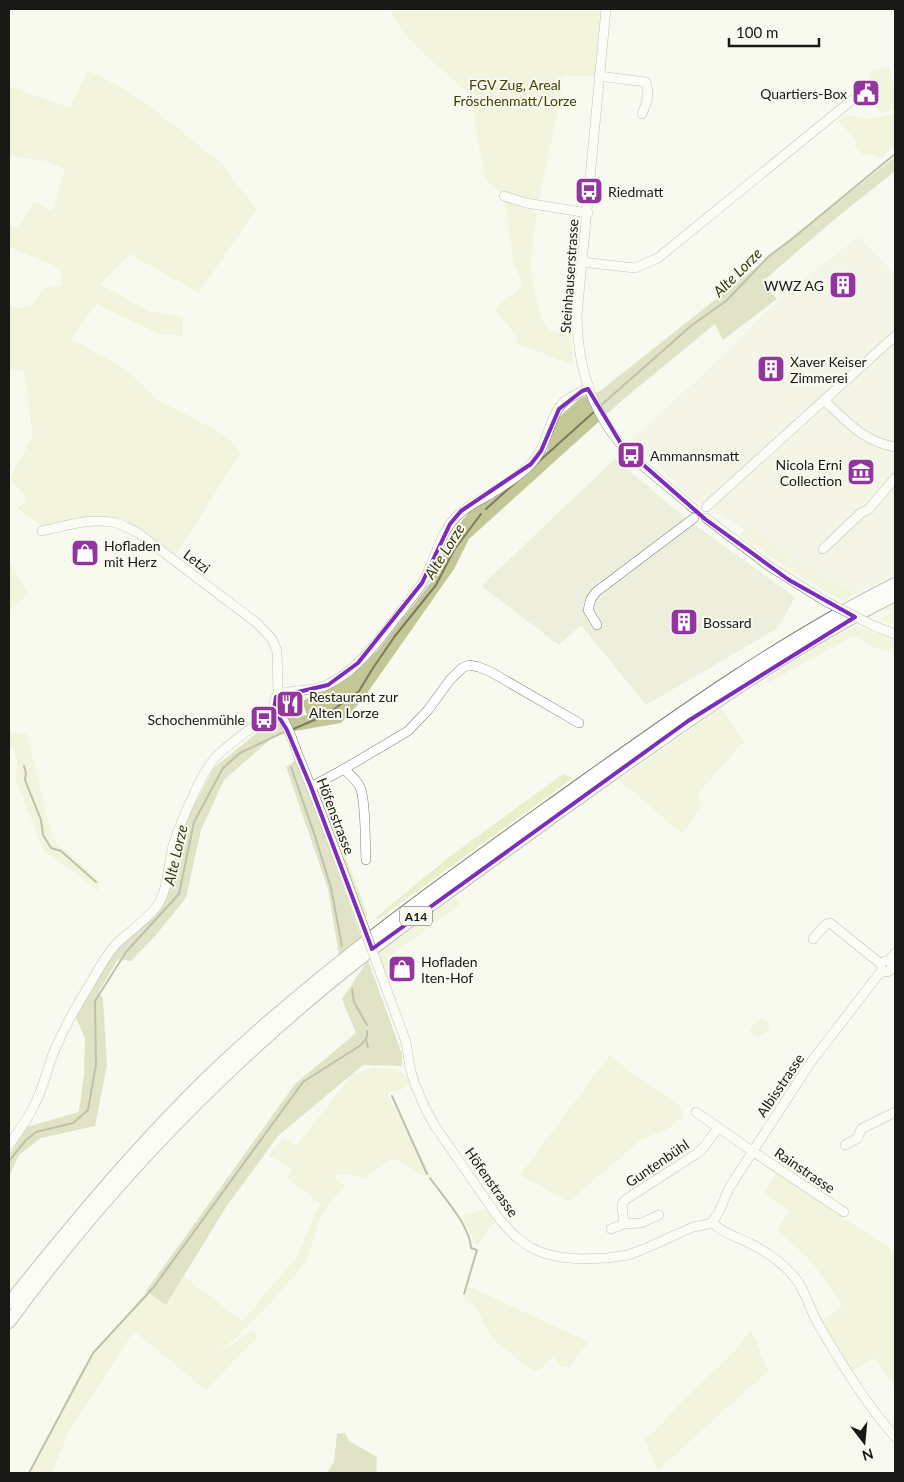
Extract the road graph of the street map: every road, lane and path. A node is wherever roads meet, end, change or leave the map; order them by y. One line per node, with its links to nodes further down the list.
1 (606, 9): 2 (street, Steinhauserstrasse)
2 (599, 76): 4 (street); 6 (street, Steinhauserstrasse)
3 (852, 100): 7 (street)
4 (642, 114)
5 (504, 196): 6 (street, Steinhauserstrasse)
6 (588, 212): 7 (street, Steinhauserstrasse)
7 (582, 262): 9 (street, Steinhauserstrasse)
8 (895, 336): 10 (street)
9 (590, 392): 14 (street, Steinhauserstrasse); 23 (street)
10 (824, 400): 11 (street); 13 (street)
11 (895, 447)
12 (895, 478): 18 (street)
13 (706, 507): 14 (street); 16 (street)
14 (693, 508): 15 (street)
15 (694, 518): 16 (street); 21 (street)
16 (706, 518): 22 (street, bridge)
17 (42, 531): 23 (street, Letzi)
18 (823, 549)
19 (895, 584): 43 (highway, A14)
20 (895, 595): 44 (highway, A14)
21 (597, 625)
22 (895, 634)
23 (279, 694): 24 (street)
24 (274, 709): 27 (street, Höfenstrasse); 35 (street)
25 (579, 723): 26 (street)
26 (344, 769): 27 (street); 28 (street, Höfenstrasse)
27 (311, 787): 40 (street, Höfenstrasse, bridge)
28 (366, 860)
29 (813, 939): 31 (street)
30 (895, 953): 31 (street, Albisstrasse)
31 (888, 968): 37 (street, Albisstrasse)
32 (696, 1112): 34 (street, Rainstrasse)
33 (895, 1112): 36 (street)
34 (718, 1128): 37 (street, Rainstrasse); 41 (street, Guntenbühl)
35 (9, 1145)
36 (845, 1145)
37 (752, 1151): 38 (street, Rainstrasse); 40 (street, Albisstrasse)
38 (844, 1212)
39 (659, 1214): 41 (street)
40 (712, 1222): 45 (street)
41 (624, 1224): 42 (street)
42 (611, 1229)
43 (9, 1305)
44 (9, 1322)
45 (895, 1437)

